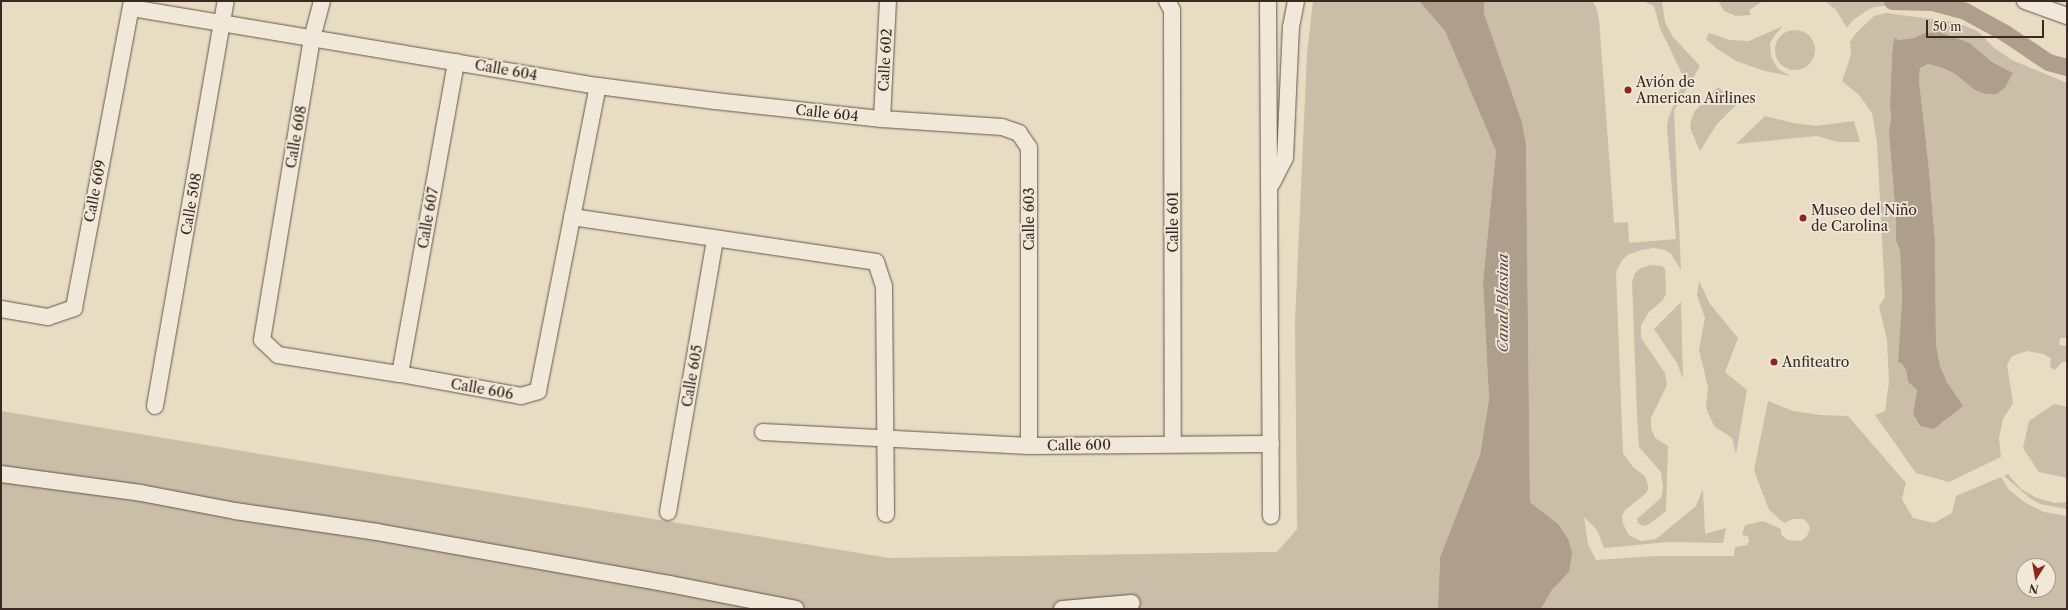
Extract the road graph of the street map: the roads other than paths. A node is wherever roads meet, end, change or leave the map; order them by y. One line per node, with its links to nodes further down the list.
1 (226, 1): 10 (street, Calle 508)
2 (322, 1): 11 (street, Calle 608)
3 (888, 1): 14 (street, Calle 602)
4 (1168, 1): 24 (street, Calle 601)
5 (1268, 1): 15 (street)
6 (1296, 1): 15 (street)
7 (2025, 1): 9 (street)
8 (132, 4): 10 (street, Calle 604); 19 (street, Calle 609)
9 (2067, 16)
10 (222, 23): 11 (street, Calle 604); 21 (street, Calle 508)
11 (312, 38): 12 (street, Calle 604); 18 (street, Calle 608)
12 (456, 62): 13 (street, Calle 604); 20 (street, Calle 607)
13 (598, 86): 14 (street, Calle 604); 16 (street, Calle 606)
14 (882, 120): 26 (street, Calle 603)
15 (1270, 187): 25 (street)
16 (572, 217): 17 (street); 20 (street, Calle 606)
17 (715, 239): 23 (street); 28 (street, Calle 605)
18 (272, 273): 20 (street, Calle 606)
19 (1, 309)
20 (400, 374)
21 (155, 406)
22 (763, 432): 23 (street, Calle 600)
23 (886, 439): 26 (street, Calle 600); 29 (street)
24 (1173, 444): 25 (street, Calle 600); 26 (street, Calle 600)
25 (1271, 444): 30 (street)
26 (1029, 446)
27 (1, 474): 32 (street)
28 (668, 512)
29 (886, 514)
30 (1271, 516)
31 (1132, 603): 33 (street)
32 (796, 609)
33 (1062, 609)

